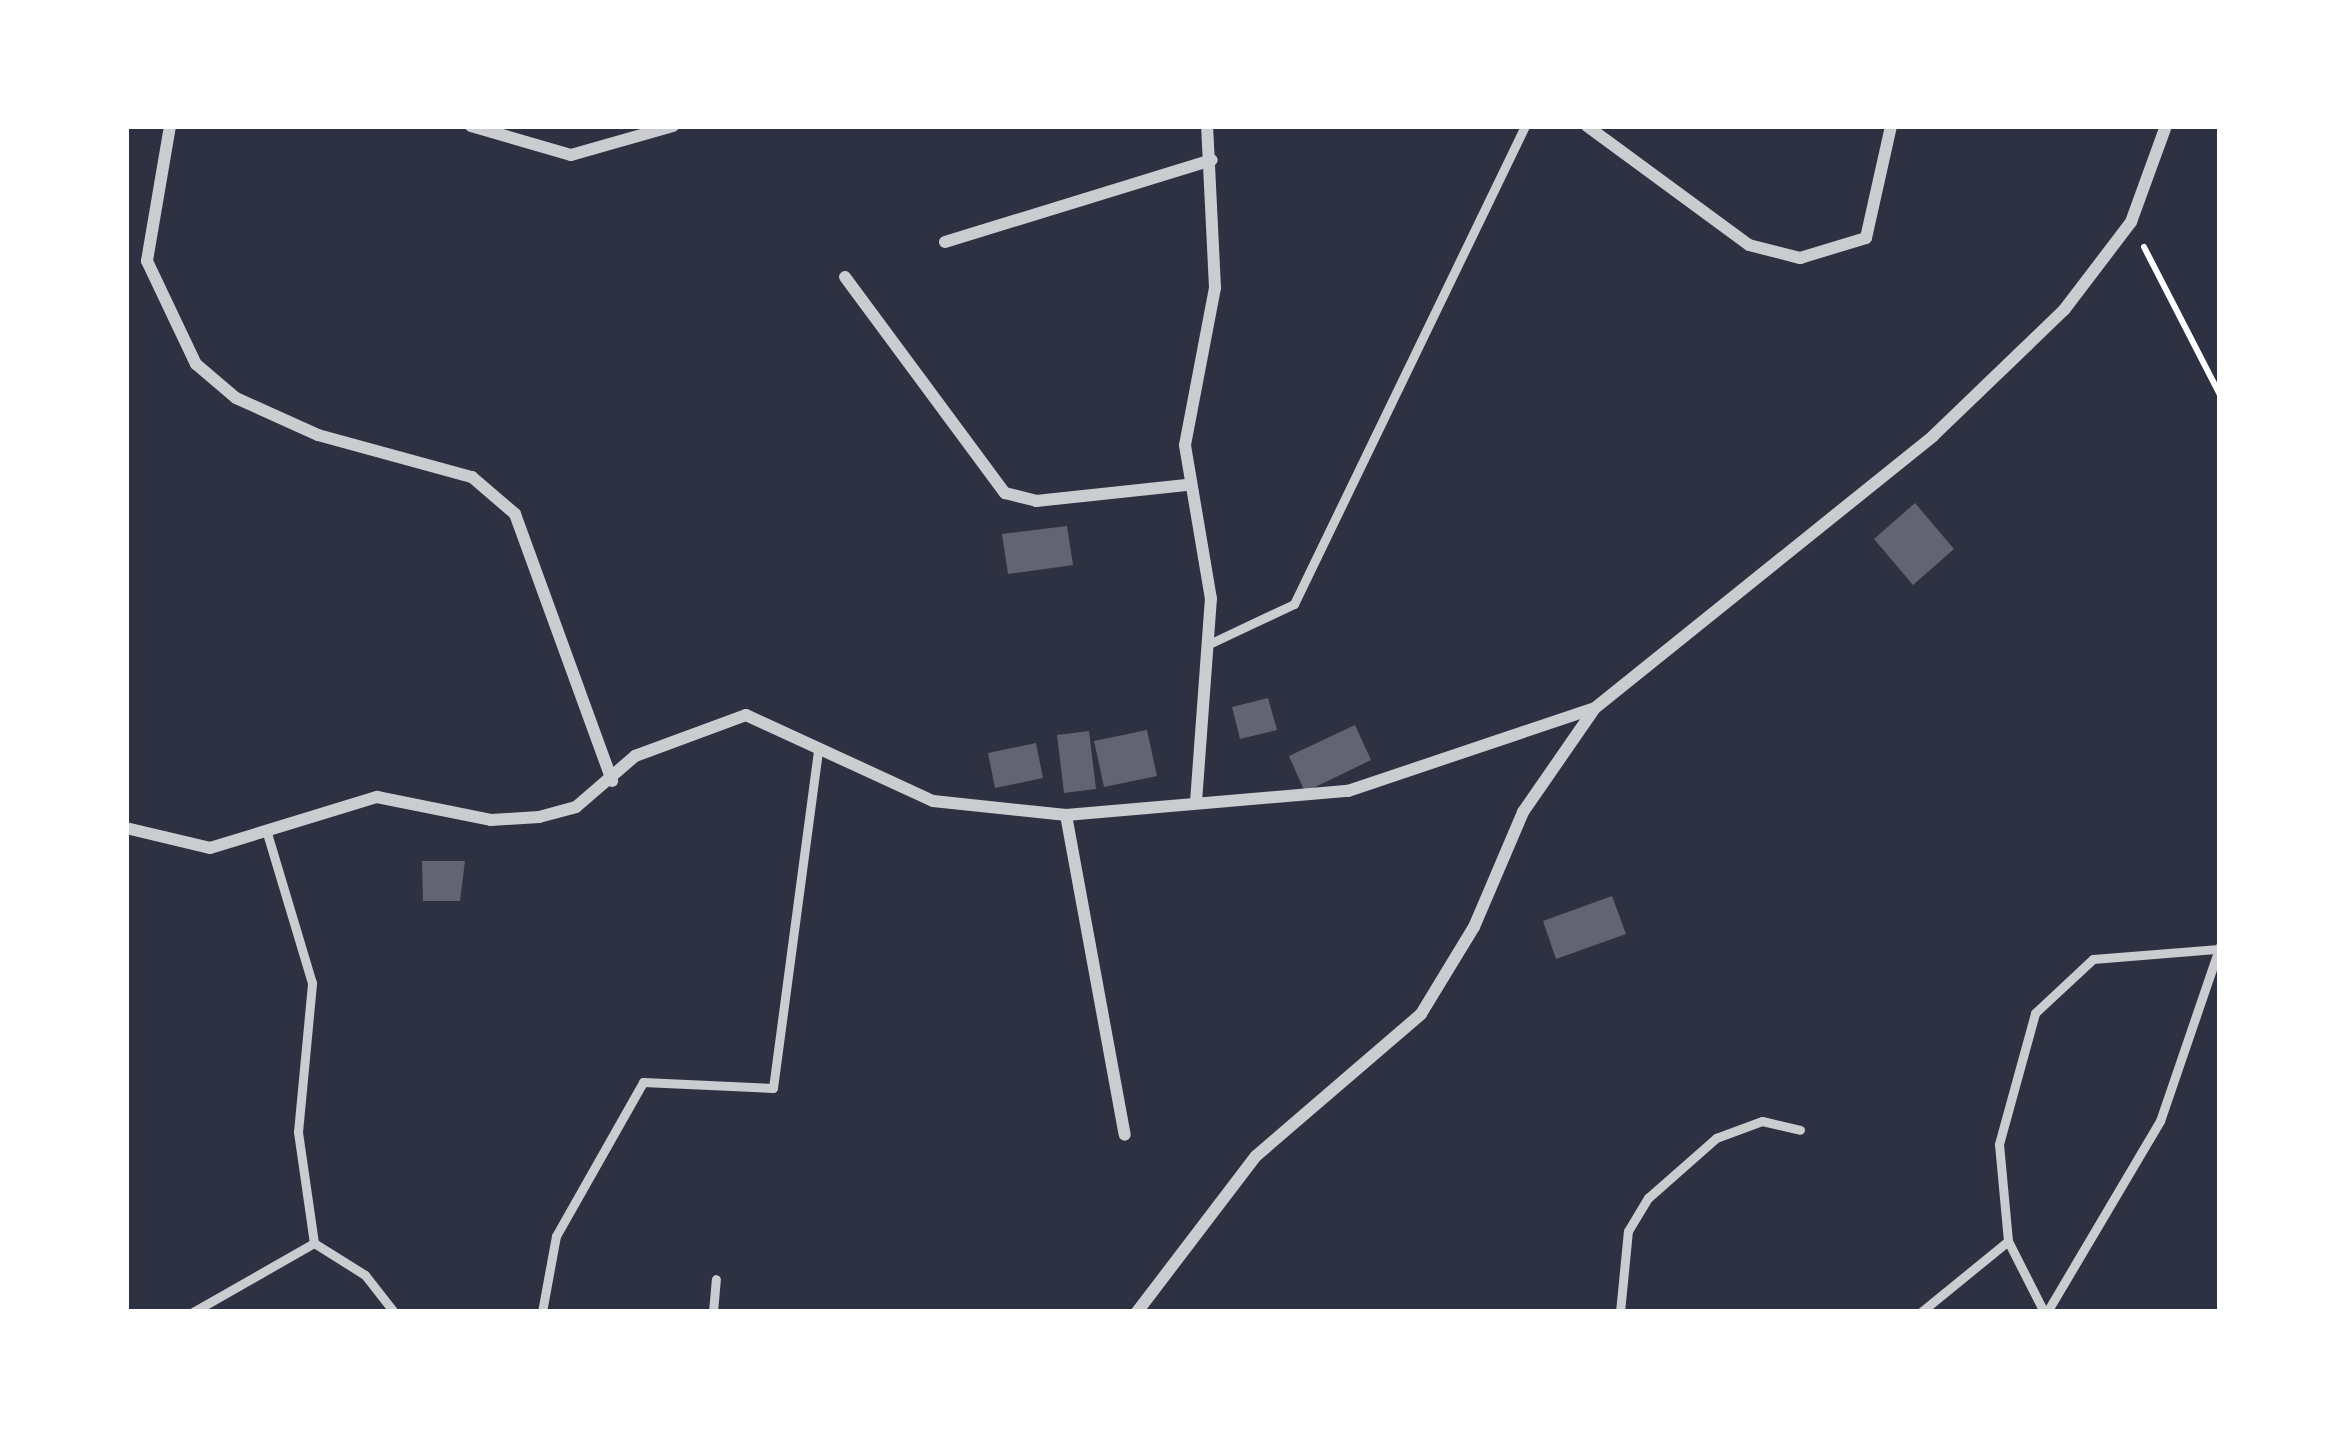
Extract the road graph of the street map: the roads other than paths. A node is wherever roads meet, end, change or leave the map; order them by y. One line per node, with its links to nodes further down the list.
1 (170, 126): 16 (street)
2 (471, 126): 3 (street)
3 (673, 126)
4 (1207, 126): 9 (street)
5 (1525, 126): 13 (lane)
6 (1587, 126): 7 (street)
7 (1891, 126)
8 (2166, 126): 14 (street)
9 (1212, 160): 10 (street); 12 (street)
10 (945, 242)
11 (845, 277): 12 (street)
12 (1186, 484): 13 (street)
13 (1209, 644): 17 (street)
14 (1595, 708): 17 (street); 31 (street)
15 (818, 749): 16 (street); 18 (street); 29 (lane)
16 (612, 781): 20 (street)
17 (1196, 802): 18 (street)
18 (1066, 815): 23 (street)
19 (126, 828): 20 (street)
20 (267, 833): 25 (lane)
21 (2218, 947): 24 (lane); 34 (lane)
22 (1801, 1130): 32 (lane)
23 (1125, 1135)
24 (2008, 1241): 33 (lane); 34 (lane)
25 (314, 1243): 27 (lane); 28 (lane)
26 (716, 1279): 30 (lane)
27 (193, 1312)
28 (394, 1312)
29 (542, 1312)
30 (713, 1312)
31 (1137, 1312)
32 (1620, 1312)
33 (1921, 1312)
34 (2046, 1312)

